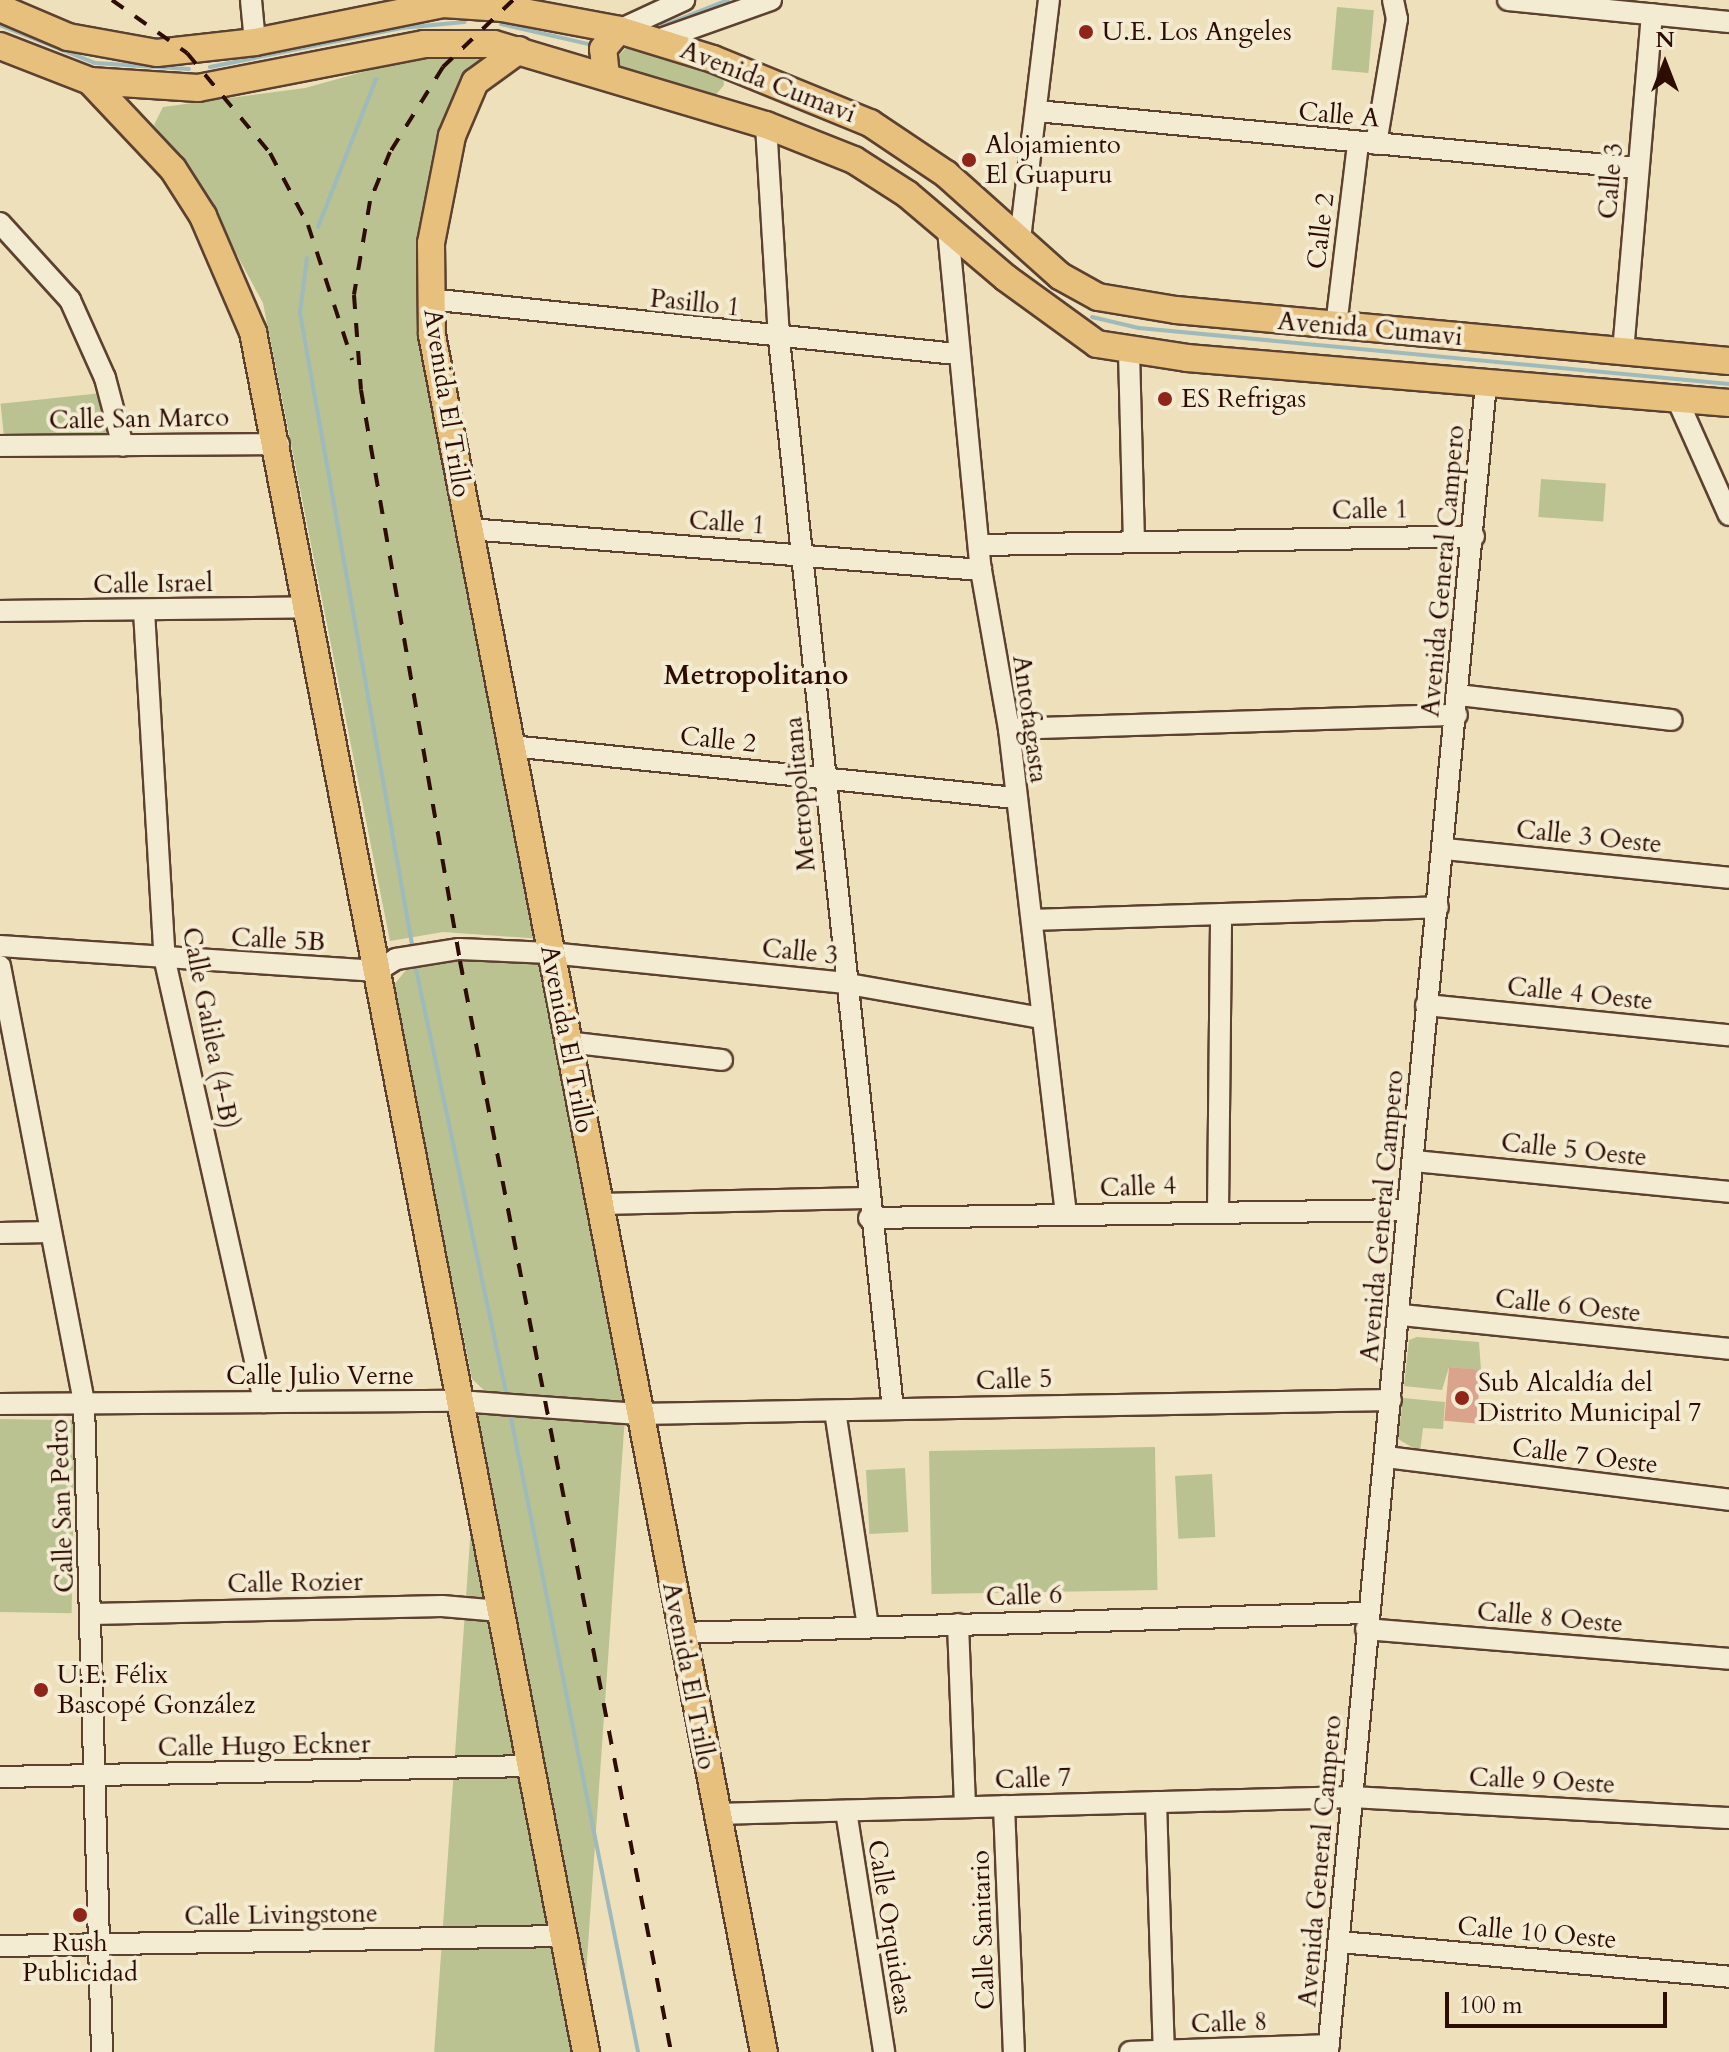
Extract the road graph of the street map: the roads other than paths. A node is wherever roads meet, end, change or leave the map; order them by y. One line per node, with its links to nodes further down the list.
1 (251, 0): 13 (street)
2 (684, 0): 11 (street)
3 (771, 0): 9 (street)
4 (1049, 0): 20 (street)
5 (1393, 0): 23 (street, Calle 2)
6 (1508, 0): 8 (street)
7 (0, 8): 13 (main road, Avenida Cumavi)
8 (1652, 14): 10 (street); 24 (street, Calle 3)
9 (722, 19): 12 (street); 16 (street)
10 (1729, 22)
11 (619, 30): 12 (main road, Avenida Cumavi); 13 (main road, Avenida Cumavi); 17 (main road)
12 (658, 40): 16 (main road, Avenida Cumavi)
13 (255, 42)
14 (0, 46): 18 (main road, Avenida Cumavi)
15 (519, 50): 17 (main road, Avenida Cumavi); 18 (main road, Avenida Cumavi); 30 (main road, Avenida El Trillo)
16 (732, 66): 19 (main road); 22 (main road, Avenida Cumavi)
17 (606, 76): 19 (main road, Avenida Cumavi)
18 (90, 81): 42 (main road)
19 (706, 106): 21 (main road, Avenida Cumavi)
20 (1037, 111): 23 (street, Calle A); 28 (street)
21 (766, 125): 25 (main road, Avenida Cumavi); 33 (street, Metropolitana)
22 (902, 143): 25 (main road); 28 (main road, Avenida Cumavi)
23 (1367, 144): 24 (street, Calle A); 32 (street, Calle 2)
24 (1638, 168): 36 (street, Calle 3)
25 (874, 172): 27 (main road, Avenida Cumavi)
26 (0, 223): 44 (street)
27 (948, 230): 31 (main road, Avenida Cumavi); 37 (street, Antofagasta)
28 (1020, 239): 29 (main road, Avenida Cumavi)
29 (1075, 286): 31 (main road); 34 (main road, Avenida Cumavi)
30 (429, 299): 33 (street, Pasillo 1); 46 (main road, Avenida El Trillo)
31 (1058, 318): 35 (main road, Avenida Cumavi)
32 (1336, 326): 34 (main road, Avenida Cumavi); 36 (main road, Avenida Cumavi)
33 (779, 339): 37 (street, Pasillo 1); 50 (street, Metropolitana)
34 (1252, 339): 35 (main road, Avenida Cumavi); 39 (main road, Avenida Cumavi)
35 (1129, 352): 48 (street)
36 (1623, 352): 38 (main road, Avenida Cumavi)
37 (956, 354): 49 (street, Antofagasta)
38 (1729, 361)
39 (1486, 384): 40 (main road, Avenida Cumavi); 47 (street, Avenida General Campero)
40 (1677, 399): 41 (main road, Avenida Cumavi); 45 (street)
41 (1729, 403)
42 (279, 444): 44 (street, Calle San Marco); 52 (main road)
43 (0, 446): 44 (street, Calle San Marco)
44 (123, 446)
45 (1729, 515)
46 (469, 529): 50 (street, Calle 1); 58 (main road, Avenida El Trillo)
47 (1474, 536): 48 (street, Calle 1); 55 (street, Avenida General Campero)
48 (1134, 538): 49 (street, Calle 1)
49 (979, 545): 51 (street, Antofagasta)
50 (803, 554): 51 (street, Calle 1); 59 (street, Metropolitana)
51 (981, 570): 57 (street, Antofagasta)
52 (306, 607): 54 (street, Calle Israel); 70 (main road)
53 (0, 611): 54 (street, Calle Israel)
54 (144, 611): 68 (street, Calle Galilea (4-B))
55 (1458, 705): 56 (street); 57 (street); 61 (street, Avenida General Campero)
56 (1672, 720)
57 (1009, 729): 60 (street, Antofagasta)
58 (511, 746): 59 (street, Calle 2); 67 (main road, Avenida El Trillo)
59 (825, 777): 60 (street, Calle 2); 71 (street, Metropolitana)
60 (1015, 798): 65 (street, Antofagasta)
61 (1445, 849): 62 (street, Calle 3 Oeste); 63 (street, Avenida General Campero)
62 (1729, 878)
63 (1438, 907): 64 (street); 72 (street, Avenida General Campero)
64 (1221, 914): 65 (street); 81 (street)
65 (1032, 920): 73 (street, Antofagasta)
66 (0, 946): 68 (street, Calle 5B)
67 (550, 953): 70 (street, Calle 5B); 71 (street, Calle 3); 75 (main road, Avenida El Trillo)
68 (165, 961): 70 (street, Calle 5B); 89 (street, Calle Galilea (4-B))
69 (0, 966): 84 (street, Calle San Pedro)
70 (377, 971): 90 (main road)
71 (843, 983): 73 (street, Calle 3); 80 (street, Metropolitana)
72 (1426, 1005): 74 (street, Calle 4 Oeste); 77 (street, Avenida General Campero)
73 (1042, 1018): 83 (street, Antofagasta)
74 (1729, 1035)
75 (567, 1042): 76 (street); 79 (main road, Avenida El Trillo)
76 (722, 1060)
77 (1414, 1161): 78 (street, Calle 5 Oeste); 82 (street, Avenida General Campero)
78 (1729, 1192)
79 (599, 1204): 80 (street, Calle 4); 95 (main road, Avenida El Trillo)
80 (868, 1208): 83 (street, Calle 4); 93 (street, Metropolitana)
81 (1218, 1210): 82 (street, Calle 4); 83 (street, Calle 4)
82 (1408, 1210): 86 (street, Avenida General Campero)
83 (1066, 1215)
84 (50, 1232): 85 (street); 91 (street, Calle San Pedro)
85 (0, 1233)
86 (1402, 1315): 87 (street, Calle 6 Oeste); 88 (street, Avenida General Campero)
87 (1729, 1349)
88 (1391, 1400): 93 (street, Calle 5); 96 (street, Avenida General Campero)
89 (264, 1402): 90 (street, Calle Julio Verne); 91 (street, Calle Julio Verne)
90 (462, 1402): 95 (street, Calle Julio Verne); 98 (main road)
91 (84, 1403): 92 (street, Calle Julio Verne); 99 (street, Calle San Pedro)
92 (0, 1404)
93 (893, 1409): 94 (street, Calle 5)
94 (835, 1411): 95 (street, Calle 5); 102 (street)
95 (639, 1414): 103 (main road, Avenida El Trillo)
96 (1386, 1457): 97 (street, Calle 7 Oeste); 100 (street, Avenida General Campero)
97 (1729, 1500)
98 (500, 1611): 99 (street, Calle Rozier); 105 (main road)
99 (92, 1614): 106 (street, Calle San Pedro)
100 (1368, 1621): 101 (street, Calle 6); 104 (street, Calle 8 Oeste); 108 (street, Avenida General Campero)
101 (958, 1624): 102 (street, Calle 6); 111 (street)
102 (868, 1626): 103 (street, Calle 6)
103 (681, 1633): 113 (main road, Avenida El Trillo)
104 (1729, 1659)
105 (529, 1766): 106 (street, Calle Hugo Eckner); 115 (main road)
106 (95, 1776): 107 (street, Calle Hugo Eckner); 117 (street, Calle San Pedro)
107 (0, 1777)
108 (1352, 1797): 109 (street, Calle 7); 114 (street, Calle 9 Oeste); 116 (street, Avenida General Campero)
109 (1156, 1802): 110 (street, Calle 7); 121 (street)
110 (1004, 1806): 111 (street, Calle 7); 126 (street, Calle Sanitario)
111 (965, 1807): 112 (street, Calle 7)
112 (846, 1811): 113 (street, Calle 7); 125 (street, Calle Orquideas)
113 (716, 1814): 124 (main road, Avenida El Trillo)
114 (1729, 1818)
115 (562, 1936): 117 (street, Calle Livingstone); 123 (main road)
116 (1340, 1942): 119 (street, Calle 10 Oeste); 120 (street, Avenida General Campero)
117 (98, 1944): 118 (street, Calle Livingstone); 122 (street, Calle San Pedro)
118 (0, 1946)
119 (1729, 1977)
120 (1329, 2049): 121 (street, Calle 8)
121 (1164, 2051): 127 (street, Calle 8)
122 (102, 2052)
123 (586, 2052)
124 (764, 2052)
125 (884, 2052)
126 (1014, 2052)
127 (1130, 2052)

